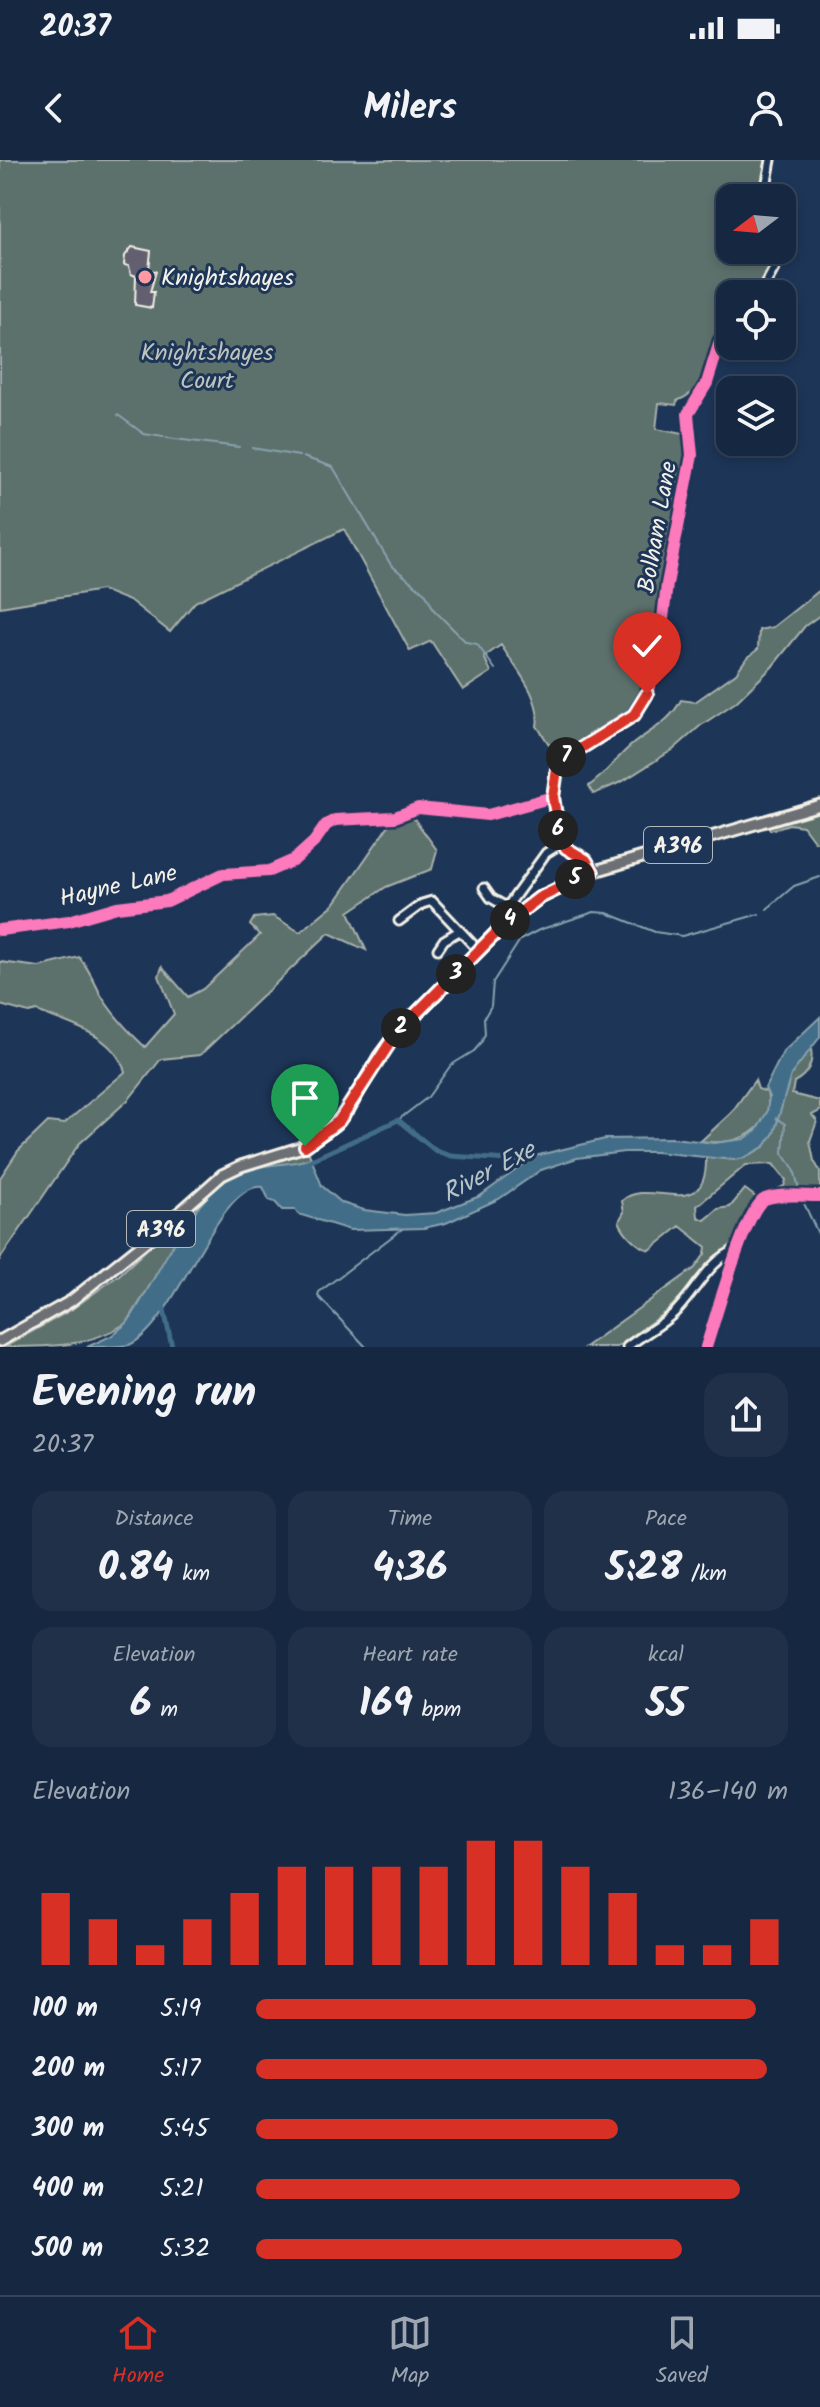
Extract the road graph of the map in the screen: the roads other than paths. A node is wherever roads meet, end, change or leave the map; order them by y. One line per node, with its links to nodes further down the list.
1 (771, 160): 2 (street)
2 (767, 184)
3 (716, 354): 4 (street, Bolham Lane)
4 (553, 797): 6 (street, Bolham Lane); 10 (street, Hayne Lane)
5 (820, 805): 7 (main road, A396)
6 (562, 843): 7 (street); 8 (street)
7 (593, 872): 13 (main road, A396)
8 (484, 888)
9 (402, 915): 11 (street)
10 (0, 930)
11 (459, 931): 12 (street); 13 (street)
12 (438, 949)
13 (479, 951): 16 (main road, A396)
14 (820, 1196): 15 (street)
15 (737, 1250): 17 (street); 18 (street)
16 (0, 1341)
17 (627, 1347)
18 (706, 1347)

